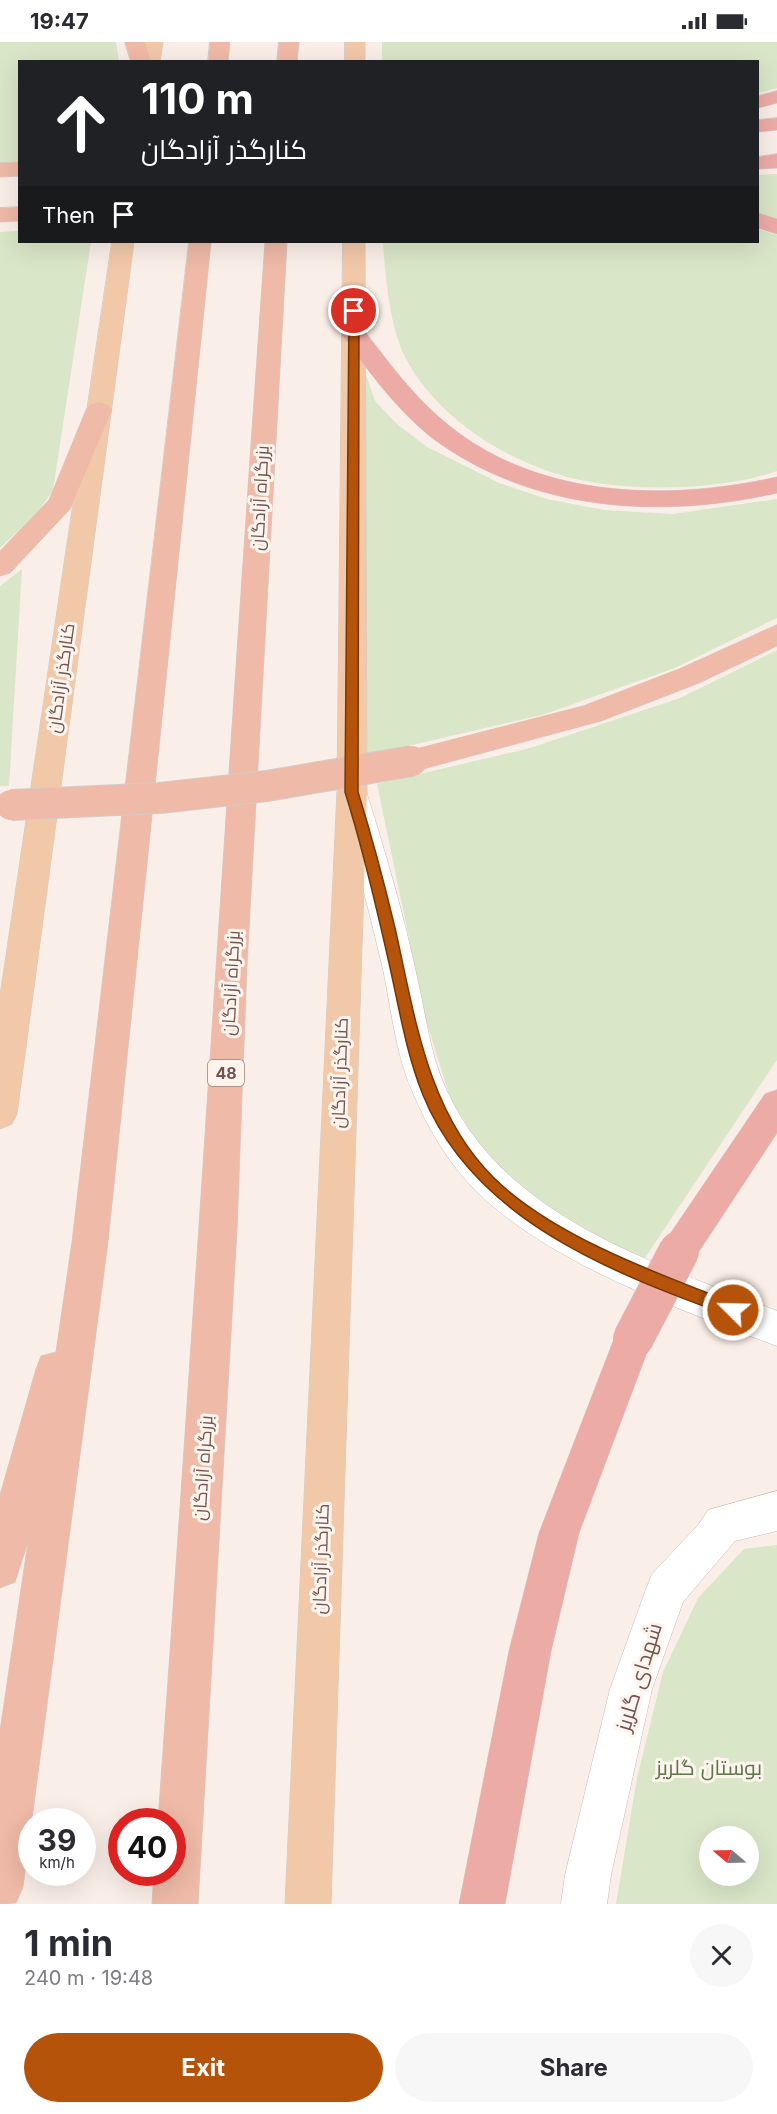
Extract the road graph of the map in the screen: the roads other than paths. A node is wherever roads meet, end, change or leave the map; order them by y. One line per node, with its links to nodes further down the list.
1 (135, 42): 6 (highway)
2 (153, 42): 7 (main road)
3 (220, 42): 8 (highway)
4 (288, 42): 9 (highway)
5 (355, 42): 10 (main road)
6 (140, 60)
7 (150, 60)
8 (218, 60)
9 (287, 60)
10 (355, 60)
11 (777, 97): 12 (highway)
12 (759, 102)
13 (777, 124): 14 (highway)
14 (759, 126)
15 (777, 161): 16 (highway)
16 (759, 163)
17 (18, 169): 18 (highway)
18 (0, 170)
19 (18, 214): 20 (highway)
20 (0, 215)
21 (759, 220): 22 (highway)
22 (777, 227)
23 (123, 243): 28 (main road, کنارگذر آزادگان)
24 (200, 243): 36 (highway)
25 (276, 243): 41 (highway, بزرگراه آزادگان / 48)
26 (354, 243): 27 (main road, کنارگذر آزادگان)
27 (354, 334): 29 (highway); 32 (main road, کنارگذر آزادگان)
28 (99, 410): 30 (highway); 35 (main road, کنارگذر آزادگان)
29 (777, 485)
30 (0, 567)
31 (777, 635): 33 (highway, bridge)
32 (352, 792): 37 (street); 42 (main road, کنارگذر آزادگان)
33 (6, 804)
34 (777, 1104): 43 (highway, bridge)
35 (0, 1114)
36 (90, 1242): 39 (highway); 40 (highway)
37 (777, 1329)
38 (777, 1511): 44 (street, شهدای گلریز)
39 (0, 1568)
40 (0, 1887)
41 (175, 1904)
42 (308, 1904)
43 (482, 1904)
44 (584, 1904)

